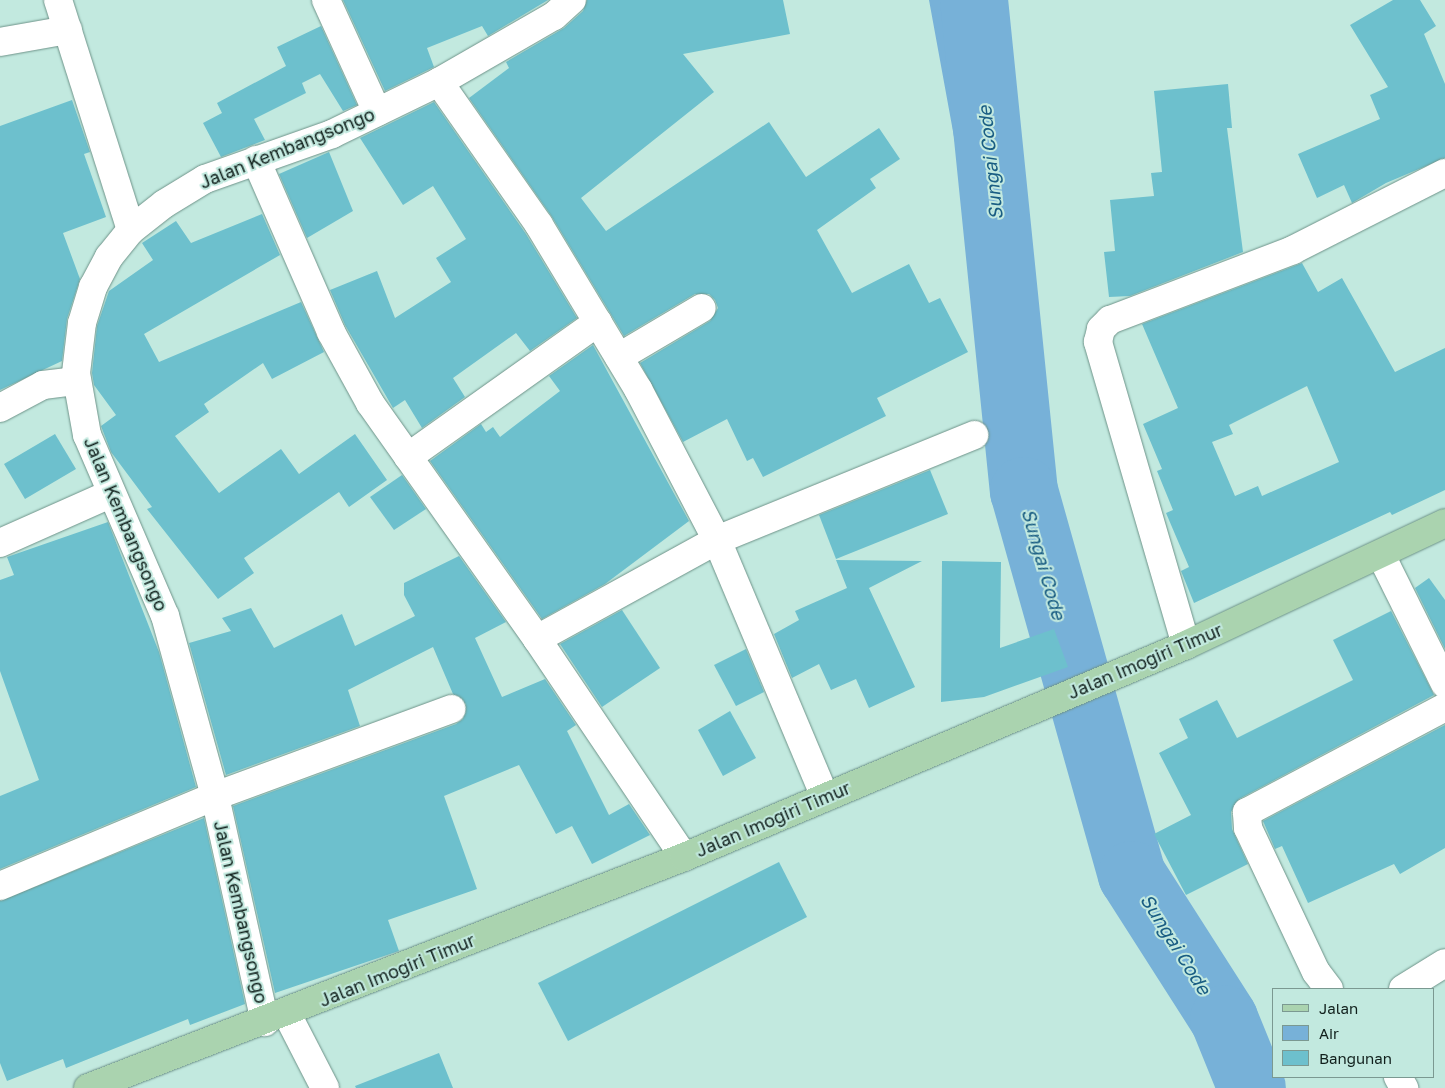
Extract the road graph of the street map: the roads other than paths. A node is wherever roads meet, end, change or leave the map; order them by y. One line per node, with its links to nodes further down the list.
1 (58, 0): 4 (street)
2 (326, 0): 7 (street)
3 (572, 0): 6 (street, Jalan Kembangsongo)
4 (68, 30): 5 (street); 10 (street)
5 (0, 42)
6 (439, 82): 7 (street, Jalan Kembangsongo); 12 (street)
7 (377, 112): 8 (street, Jalan Kembangsongo)
8 (256, 160): 10 (street, Jalan Kembangsongo); 17 (street)
9 (1445, 174): 24 (street)
10 (132, 230): 14 (street, Jalan Kembangsongo)
11 (702, 308): 13 (street)
12 (598, 322): 13 (street); 17 (street)
13 (619, 357): 20 (street)
14 (77, 381): 15 (street); 18 (street, Jalan Kembangsongo)
15 (0, 408)
16 (974, 435): 20 (street)
17 (408, 457): 23 (street)
18 (110, 494): 21 (street); 28 (street, Jalan Kembangsongo)
19 (1445, 523): 22 (main road, Jalan Imogiri Timur)
20 (717, 540): 23 (street); 29 (street)
21 (0, 543)
22 (1381, 555): 24 (main road, Jalan Imogiri Timur); 25 (street)
23 (538, 639): 30 (street)
24 (1186, 645): 29 (main road, Jalan Imogiri Timur)
25 (1445, 684)
26 (1445, 707): 33 (street)
27 (451, 709): 28 (street)
28 (215, 796): 31 (street); 35 (street, Jalan Kembangsongo)
29 (825, 797): 30 (main road, Jalan Imogiri Timur)
30 (684, 856): 35 (main road, Jalan Imogiri Timur)
31 (0, 886)
32 (1445, 963): 34 (street)
33 (1328, 988)
34 (1405, 988)
35 (276, 1018): 36 (main road, Jalan Imogiri Timur); 37 (street, Jalan Kembangsongo)
36 (88, 1088)
37 (325, 1088)

